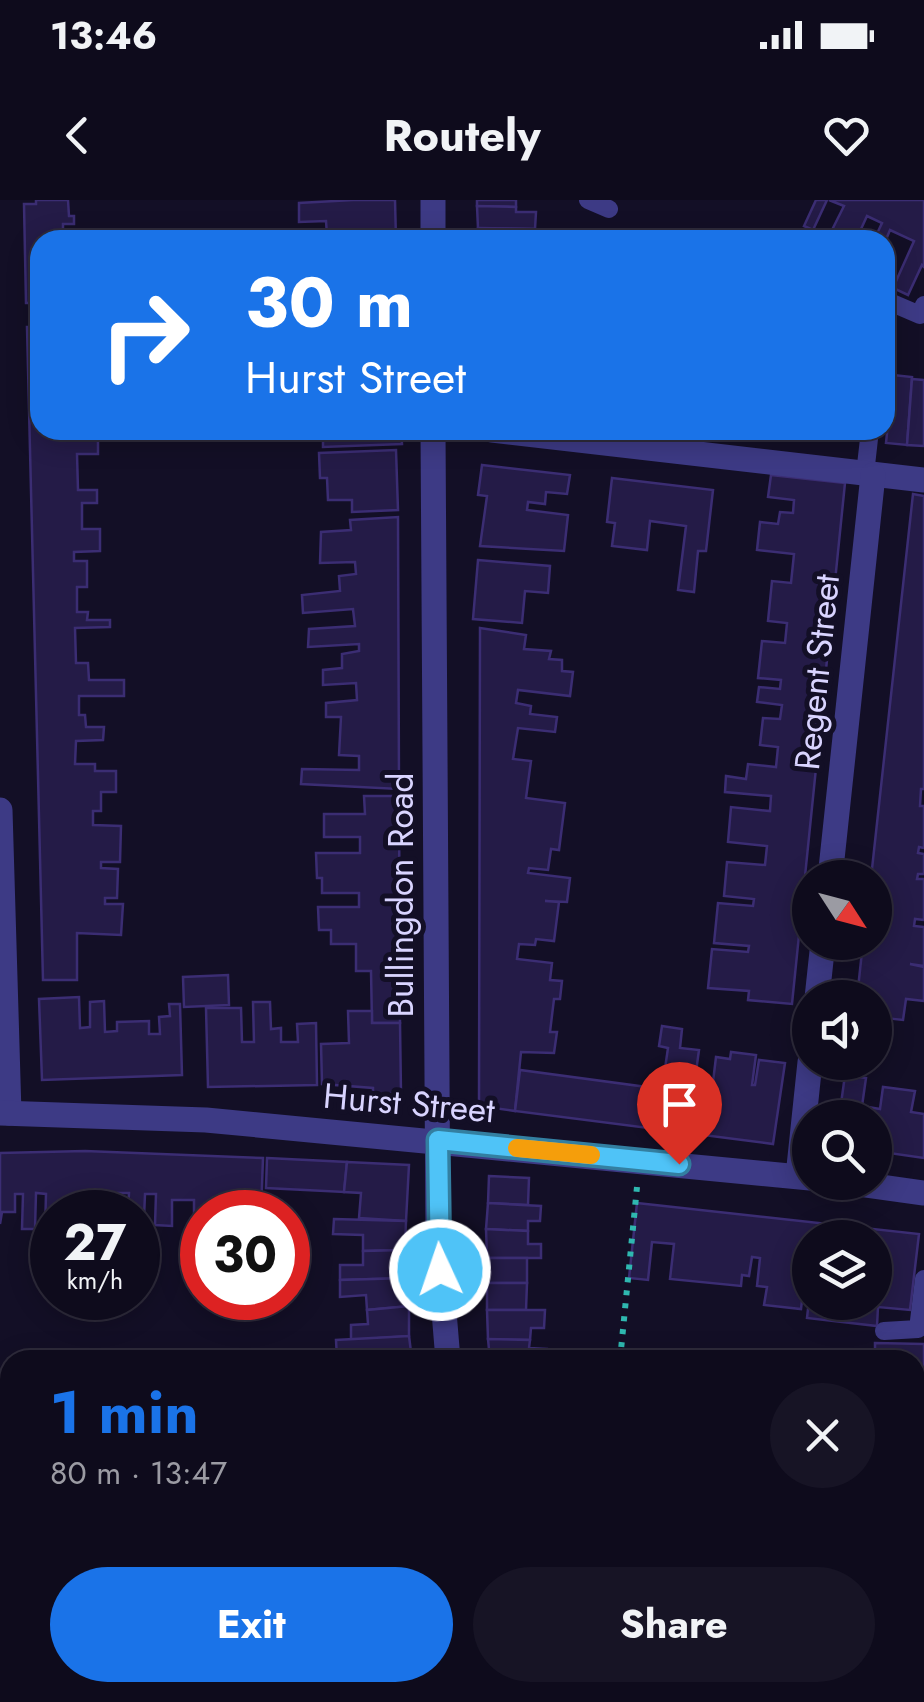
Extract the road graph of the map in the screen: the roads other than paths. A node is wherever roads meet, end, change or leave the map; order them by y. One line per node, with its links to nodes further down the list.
1 (433, 200): 4 (street)
2 (588, 200): 3 (lane)
3 (609, 209)
4 (433, 230)
5 (895, 304): 6 (lane)
6 (924, 305)
7 (433, 440): 15 (street, Bullingdon Road)
8 (578, 440): 10 (street)
9 (870, 440): 10 (lane)
10 (869, 474): 11 (street); 13 (street, Regent Street)
11 (924, 480)
12 (0, 810): 14 (street)
13 (832, 860)
14 (4, 1113): 15 (street, Hurst Street)
15 (438, 1140): 16 (street, Hurst Street); 21 (street, Bullingdon Road)
16 (792, 1176)
17 (892, 1189): 18 (street)
18 (924, 1193)
19 (924, 1279): 20 (lane)
20 (884, 1331)
21 (447, 1350)

